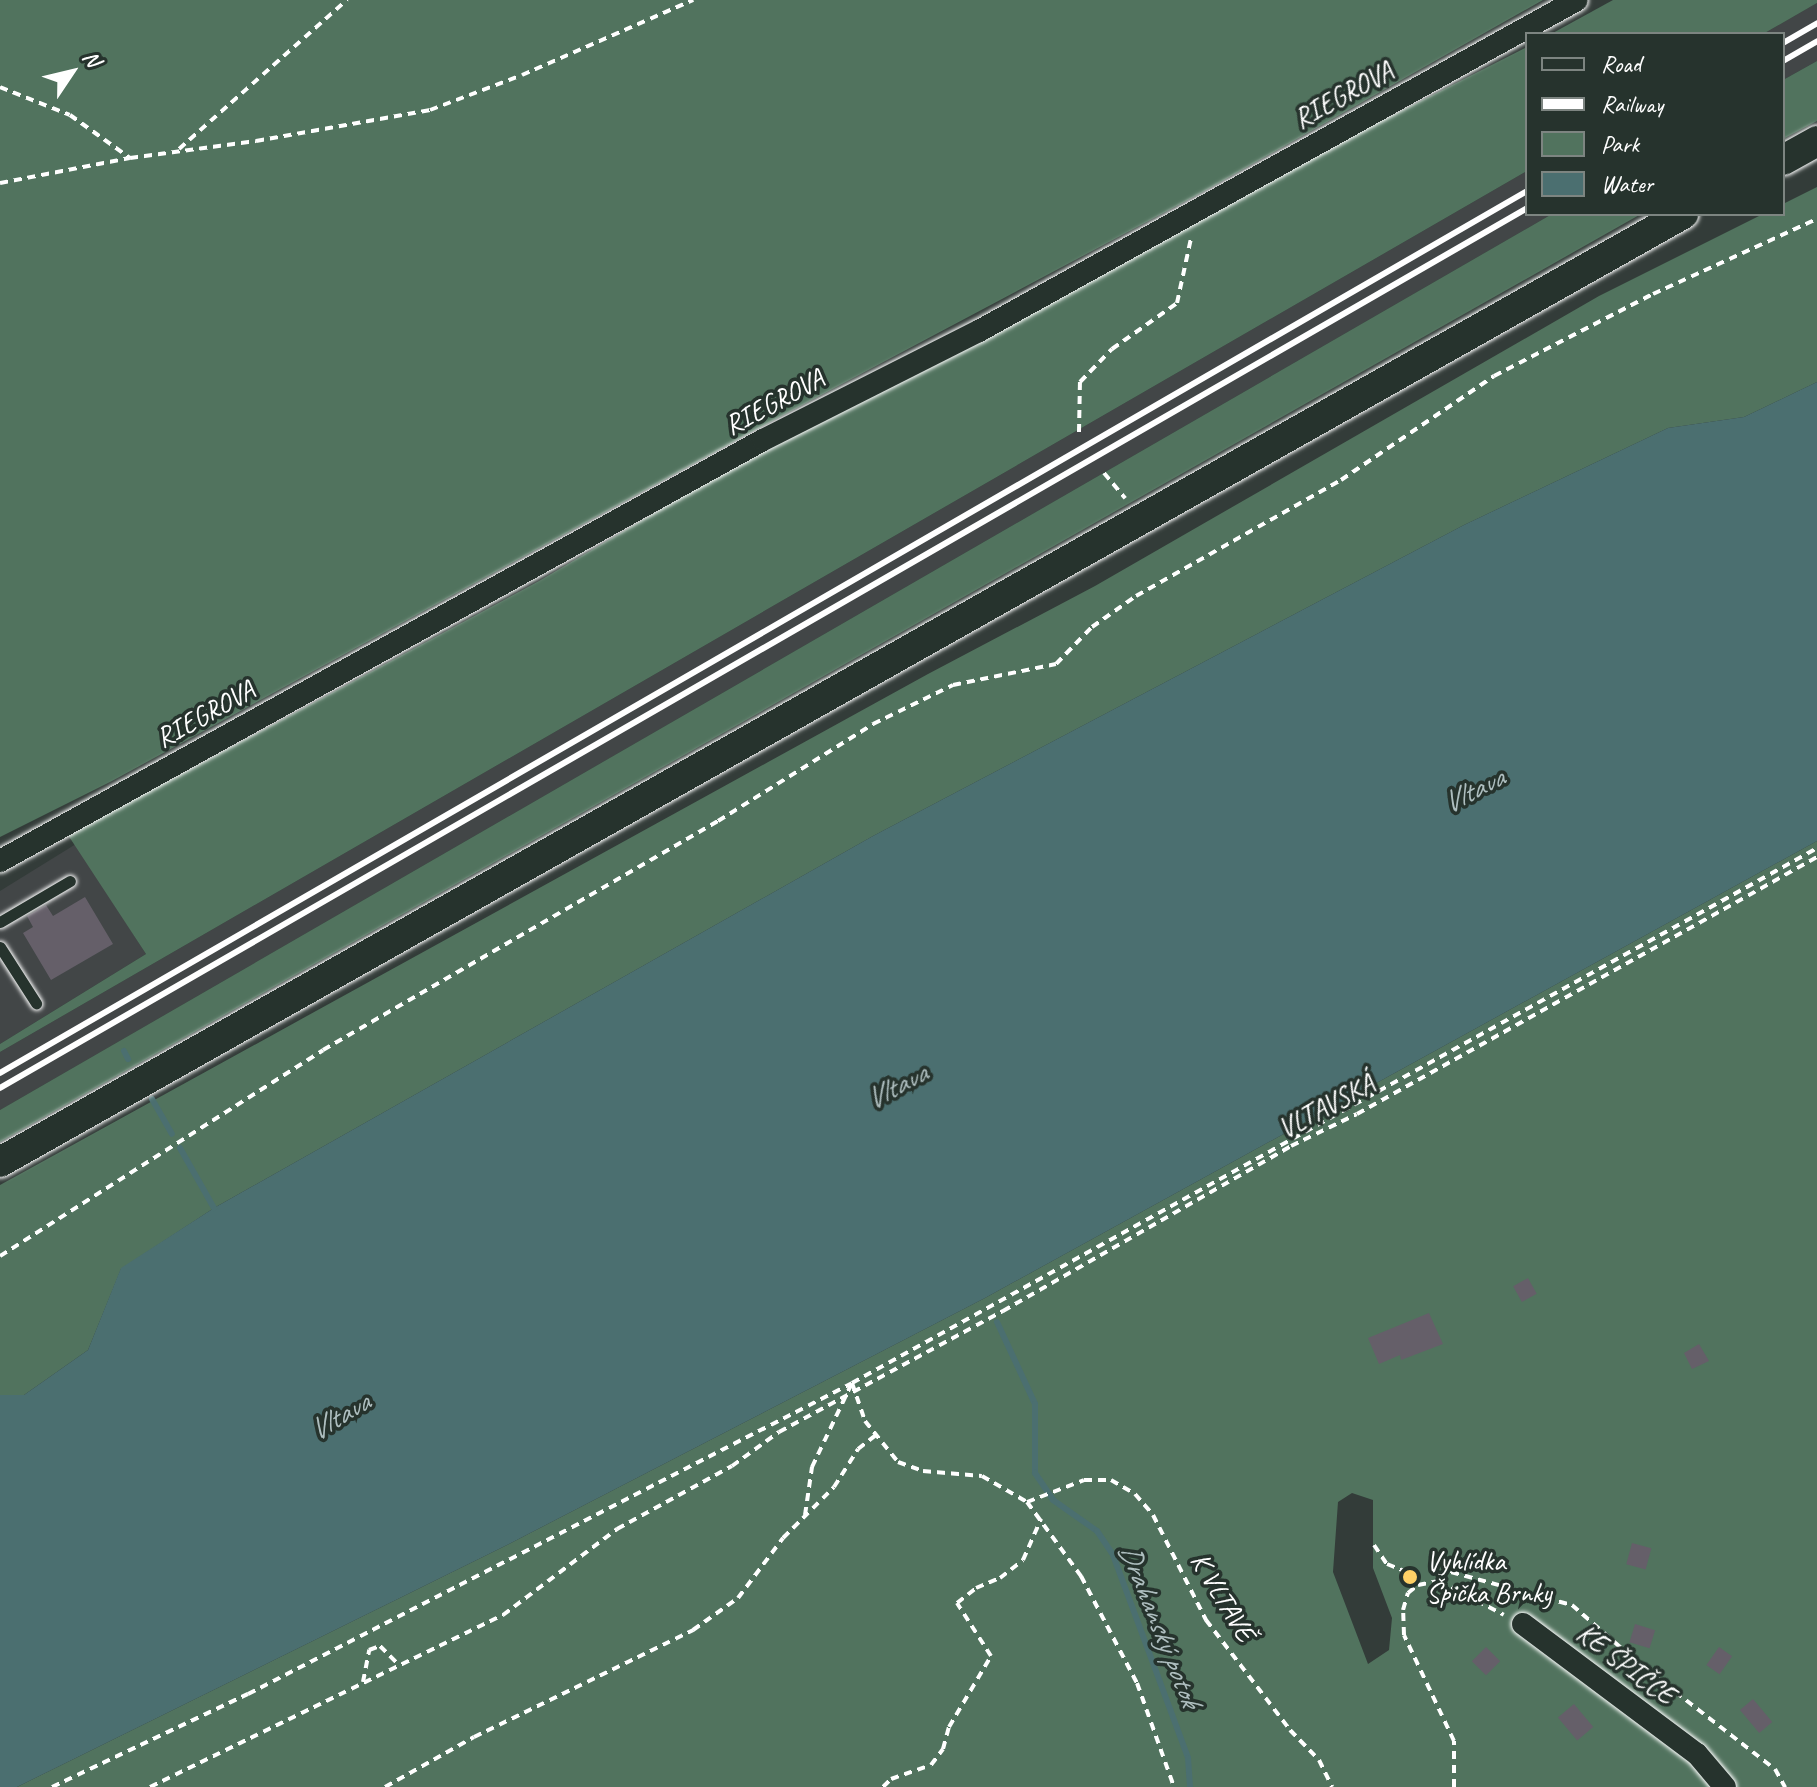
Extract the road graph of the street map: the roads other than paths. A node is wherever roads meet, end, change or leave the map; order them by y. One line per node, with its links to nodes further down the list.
1 (1577, 0): 5 (street, RIEGROVA)
2 (1817, 141): 3 (main road)
3 (1785, 159)
4 (1679, 216): 10 (main road)
5 (0, 861)
6 (70, 881): 7 (lane)
7 (0, 922)
8 (0, 947): 9 (lane)
9 (36, 1003)
10 (0, 1162)
11 (1523, 1624): 12 (street, KE ŠPIČCE)
12 (1725, 1787)

